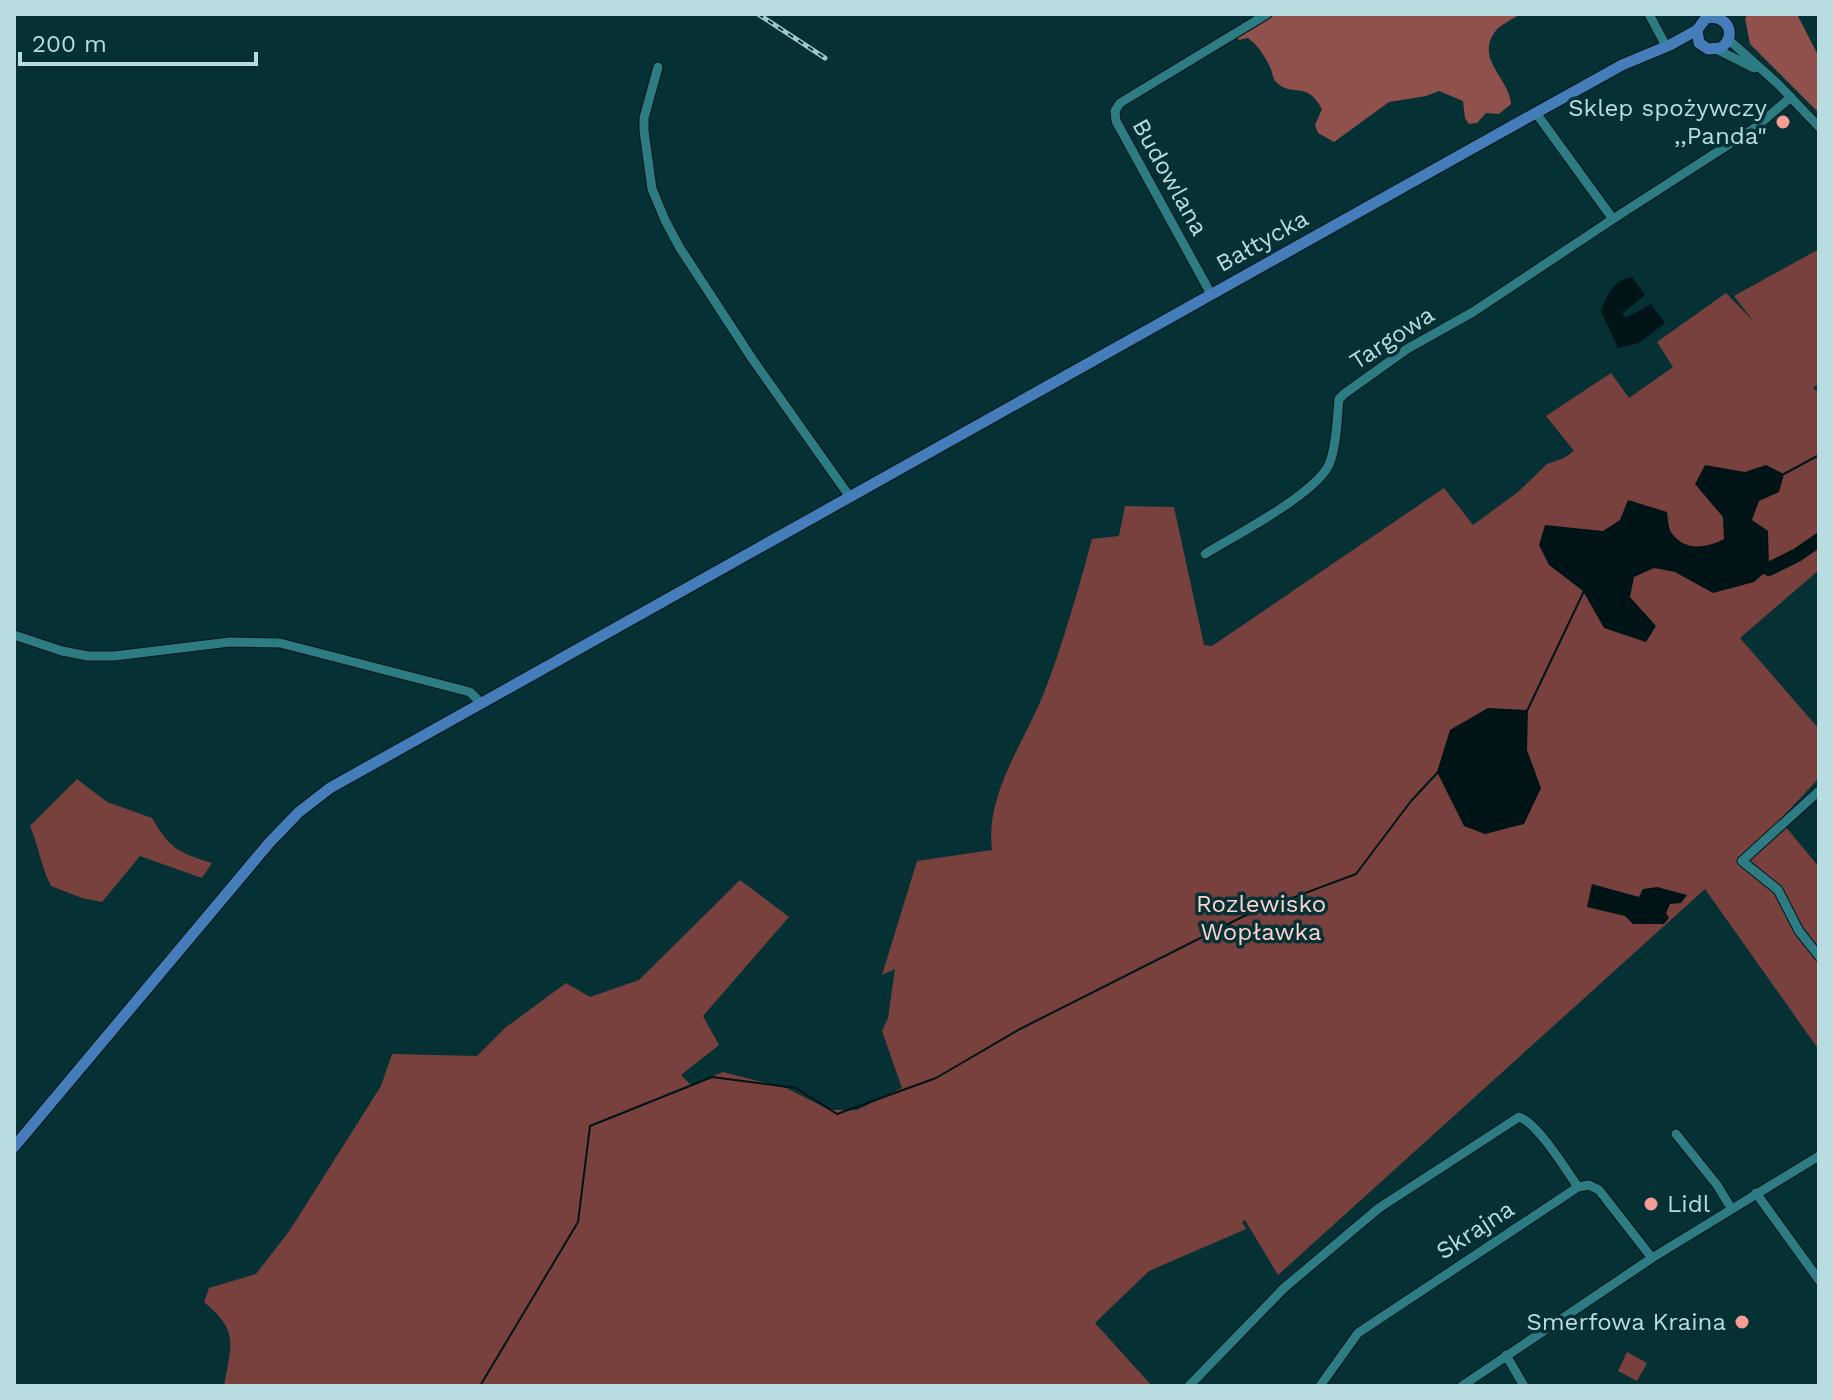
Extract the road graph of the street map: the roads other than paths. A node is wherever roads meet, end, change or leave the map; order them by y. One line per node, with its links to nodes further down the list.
1 (1267, 14): 16 (street, Budowlana)
2 (1649, 14): 8 (street)
3 (1738, 14): 4 (main road)
4 (1725, 19): 5 (main road); 6 (main road)
5 (1697, 30): 7 (main road); 8 (main road, Bałtycka)
6 (1729, 40): 9 (main road); 11 (street)
7 (1699, 43): 8 (main road, Bałtycka); 9 (main road)
8 (1668, 45): 13 (main road, Bałtycka)
9 (1718, 50): 11 (street)
10 (658, 67): 17 (street)
11 (1767, 75): 12 (street)
12 (1791, 97): 14 (street); 15 (street, Targowa)
13 (1536, 113): 15 (street); 16 (main road, Bałtycka)
14 (1819, 127)
15 (1613, 219): 18 (street, Targowa)
16 (1211, 294): 17 (main road, Bałtycka)
17 (850, 497): 20 (main road, Bałtycka)
18 (1205, 554)
19 (14, 635): 20 (street)
20 (481, 703): 24 (main road, Bałtycka)
21 (1819, 791): 22 (street)
22 (1819, 956)
23 (1676, 1134): 28 (street)
24 (14, 1147)
25 (1819, 1156): 27 (street)
26 (1578, 1187): 29 (street); 32 (street); 33 (street, Skrajna)
27 (1756, 1193): 28 (street); 30 (street)
28 (1731, 1208): 29 (street)
29 (1652, 1258): 31 (street)
30 (1819, 1280)
31 (1506, 1355): 34 (street); 35 (street)
32 (1189, 1386)
33 (1320, 1386)
34 (1462, 1386)
35 (1524, 1386)

